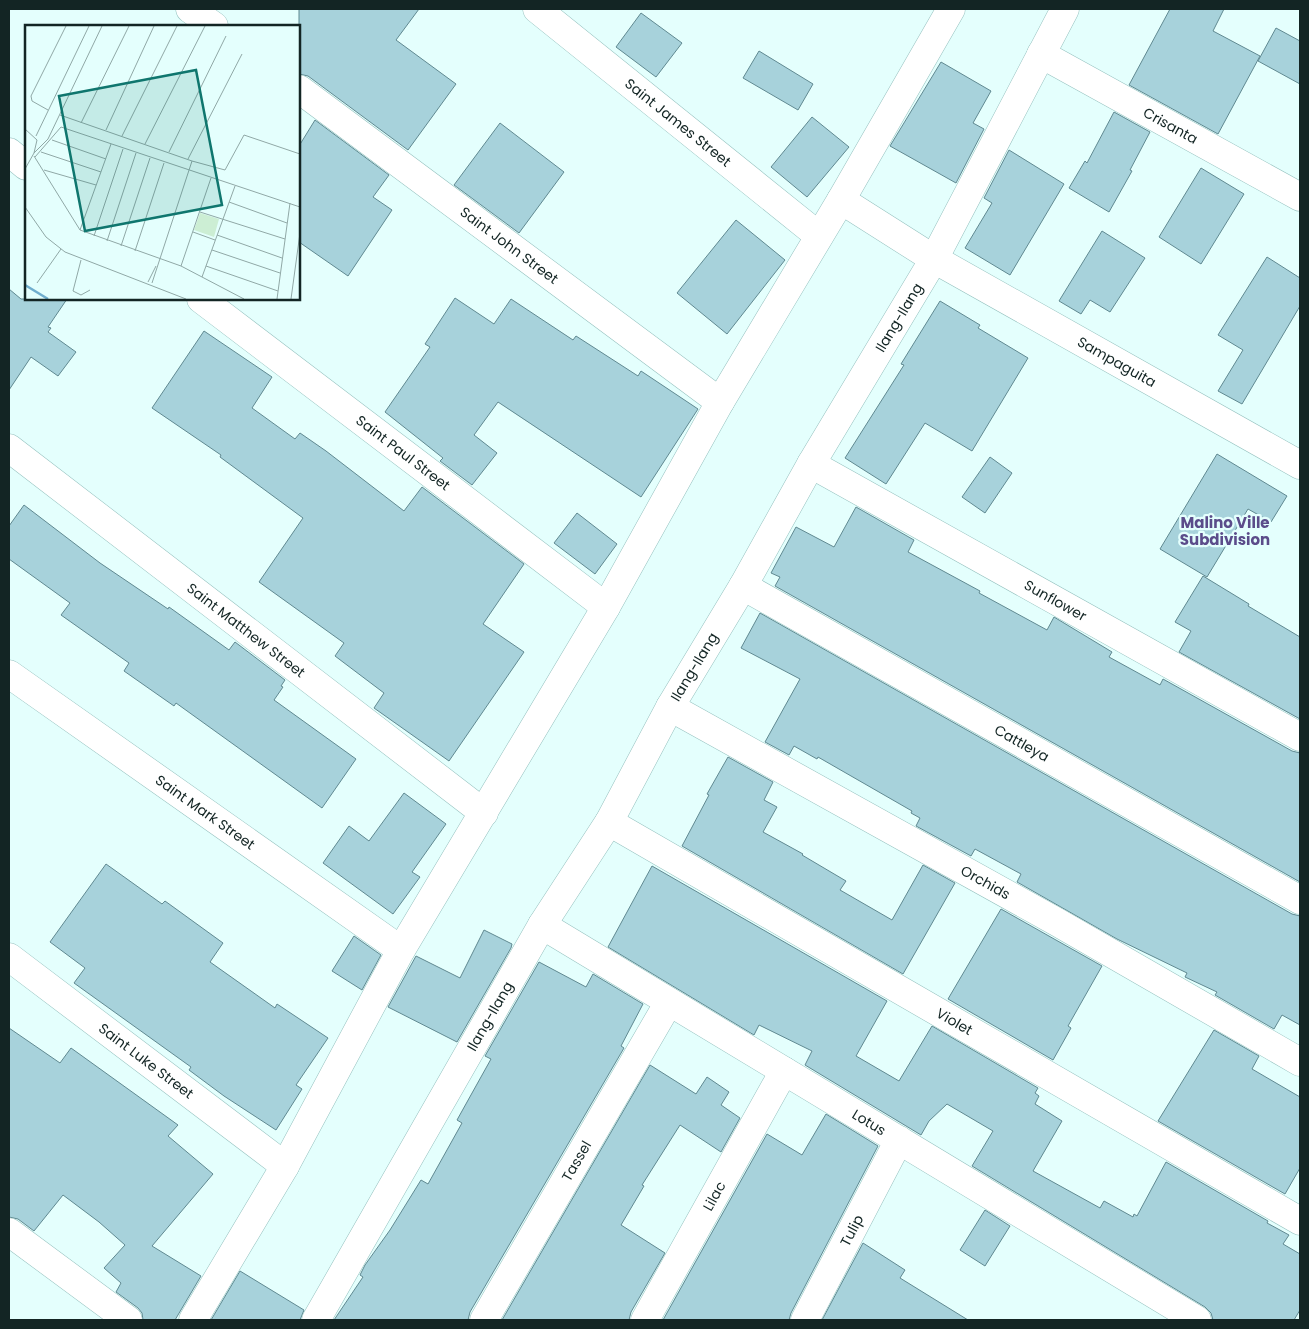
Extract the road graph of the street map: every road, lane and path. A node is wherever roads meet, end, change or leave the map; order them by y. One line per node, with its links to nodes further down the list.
1 (190, 9): 5 (street)
2 (537, 9): 12 (street, Saint James Street)
3 (951, 9): 11 (street)
4 (1065, 9): 6 (street, Ilang-Ilang)
5 (213, 25)
6 (1041, 54): 10 (street, Crisanta); 13 (street, Ilang-Ilang)
7 (300, 90): 15 (street, Saint John Street)
8 (9, 152): 9 (street)
9 (25, 165)
10 (1300, 197)
11 (840, 200): 12 (street); 13 (street, Sampaguita)
12 (819, 236): 15 (street)
13 (934, 259): 17 (street, Ilang-Ilang); 18 (street, Sampaguita)
14 (202, 300): 20 (street, Saint Paul Street)
15 (720, 402): 20 (street)
16 (9, 448): 24 (street, Saint Matthew Street)
17 (811, 464): 19 (street, Ilang-Ilang); 23 (street, Sunflower)
18 (1300, 465)
19 (742, 586): 22 (street, Ilang-Ilang); 26 (street, Cattleya)
20 (606, 606): 24 (street)
21 (9, 674): 28 (street, Saint Mark Street)
22 (670, 707): 25 (street, Ilang-Ilang); 31 (street, Orchids)
23 (1300, 737)
24 (484, 813): 28 (street)
25 (609, 822): 27 (street, Ilang-Ilang); 35 (street, Violet)
26 (1300, 900)
27 (542, 925): 30 (street, Lotus); 39 (street, Ilang-Ilang)
28 (401, 950): 34 (street)
29 (9, 957): 34 (street, Saint Luke Street)
30 (669, 1002): 32 (street, Lotus); 40 (street, Tassel)
31 (1300, 1062)
32 (784, 1071): 33 (street, Lotus); 41 (street, Lilac)
33 (899, 1140): 42 (street, Tulip); 43 (street, Lotus)
34 (285, 1166): 38 (street)
35 (1300, 1221)
36 (9, 1232): 37 (street)
37 (128, 1320)
38 (193, 1320)
39 (316, 1320)
40 (484, 1320)
41 (645, 1320)
42 (805, 1320)
43 (1197, 1320)

